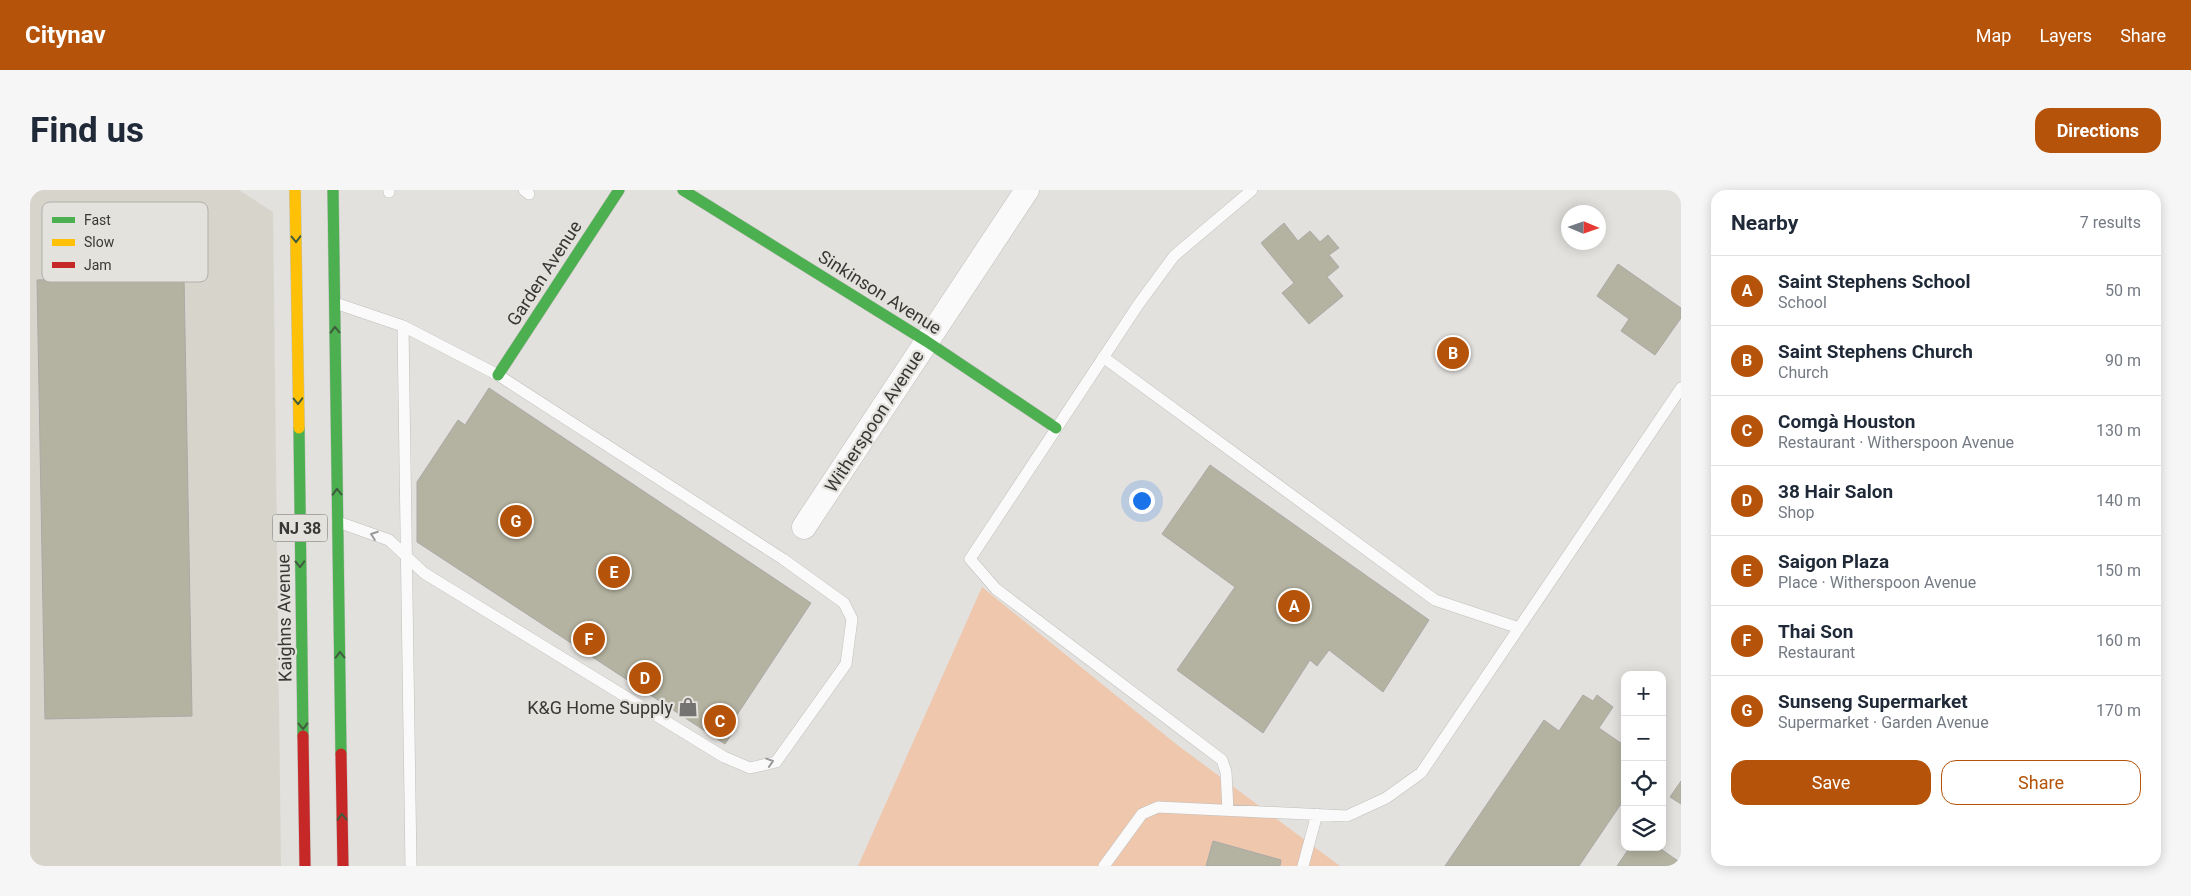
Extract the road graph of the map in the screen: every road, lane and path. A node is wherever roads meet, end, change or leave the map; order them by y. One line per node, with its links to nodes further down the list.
1 (295, 190): 20 (main road, Kaighns Avenue / NJ 38, one-way to 20)
2 (333, 190): 7 (main road, NJ 38)
3 (619, 190): 11 (main road, Garden Avenue)
4 (683, 190): 9 (main road, Sinkinson Avenue)
5 (1028, 190): 9 (street, Witherspoon Avenue)
6 (1252, 190): 10 (lane)
7 (335, 303): 8 (lane); 14 (main road, NJ 38, one-way to 7)
8 (403, 326): 11 (lane); 16 (lane)
9 (926, 341): 13 (main road, Sinkinson Avenue); 15 (street, Witherspoon Avenue)
10 (1103, 357): 13 (lane); 17 (lane)
11 (498, 375): 16 (lane, one-way to 11)
12 (1681, 388): 17 (lane)
13 (1056, 428): 18 (lane)
14 (338, 522): 16 (lane, one-way to 14); 21 (main road, NJ 38, one-way to 14)
15 (804, 527)
16 (405, 555): 22 (lane)
17 (1519, 628): 19 (lane)
18 (1228, 810): 19 (lane); 23 (lane)
19 (1317, 814): 24 (lane)
20 (305, 866)
21 (343, 866)
22 (411, 866)
23 (1104, 866)
24 (1302, 866)

